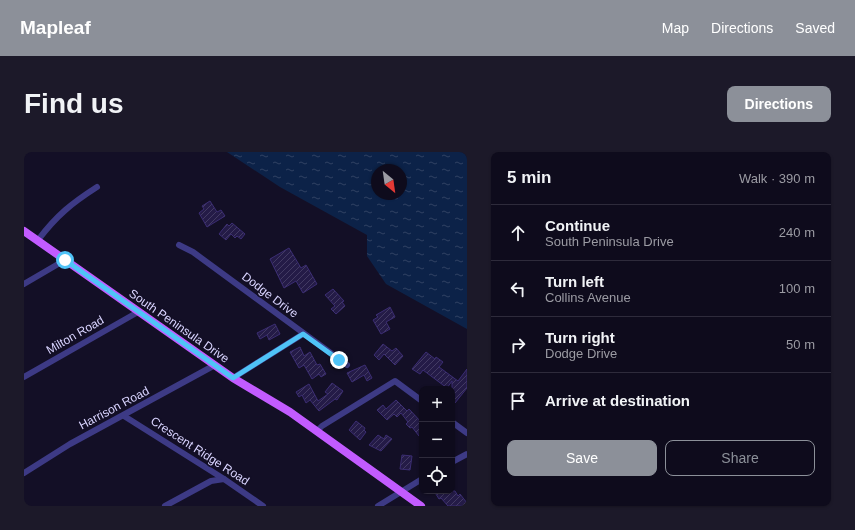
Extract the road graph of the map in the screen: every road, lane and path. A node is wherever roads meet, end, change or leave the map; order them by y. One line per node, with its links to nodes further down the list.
1 (97, 187): 3 (street)
2 (24, 231): 3 (main road, South Peninsula Drive)
3 (38, 240): 5 (main road, South Peninsula Drive)
4 (179, 245): 8 (street, Dodge Drive)
5 (65, 260): 6 (street); 7 (main road, South Peninsula Drive)
6 (24, 284)
7 (138, 312): 9 (main road, South Peninsula Drive); 11 (street, Milton Road)
8 (303, 334): 10 (street, Dodge Drive); 12 (street)
9 (215, 365): 12 (main road, South Peninsula Drive); 14 (street, Harrison Road)
10 (347, 366)
11 (24, 377)
12 (233, 378): 16 (main road, South Peninsula Drive)
13 (419, 399): 16 (street)
14 (124, 416): 20 (street, Harrison Road); 21 (street, Crescent Ridge Road)
15 (455, 424): 17 (street)
16 (317, 432): 23 (main road, South Peninsula Drive)
17 (467, 433)
18 (467, 454): 19 (street)
19 (455, 460)
20 (24, 473)
21 (224, 479): 24 (street); 25 (street, Crescent Ridge Road)
22 (419, 481): 23 (street)
23 (400, 492): 26 (street); 27 (main road, South Peninsula Drive)
24 (165, 506)
25 (263, 506)
26 (378, 506)
27 (421, 506)

